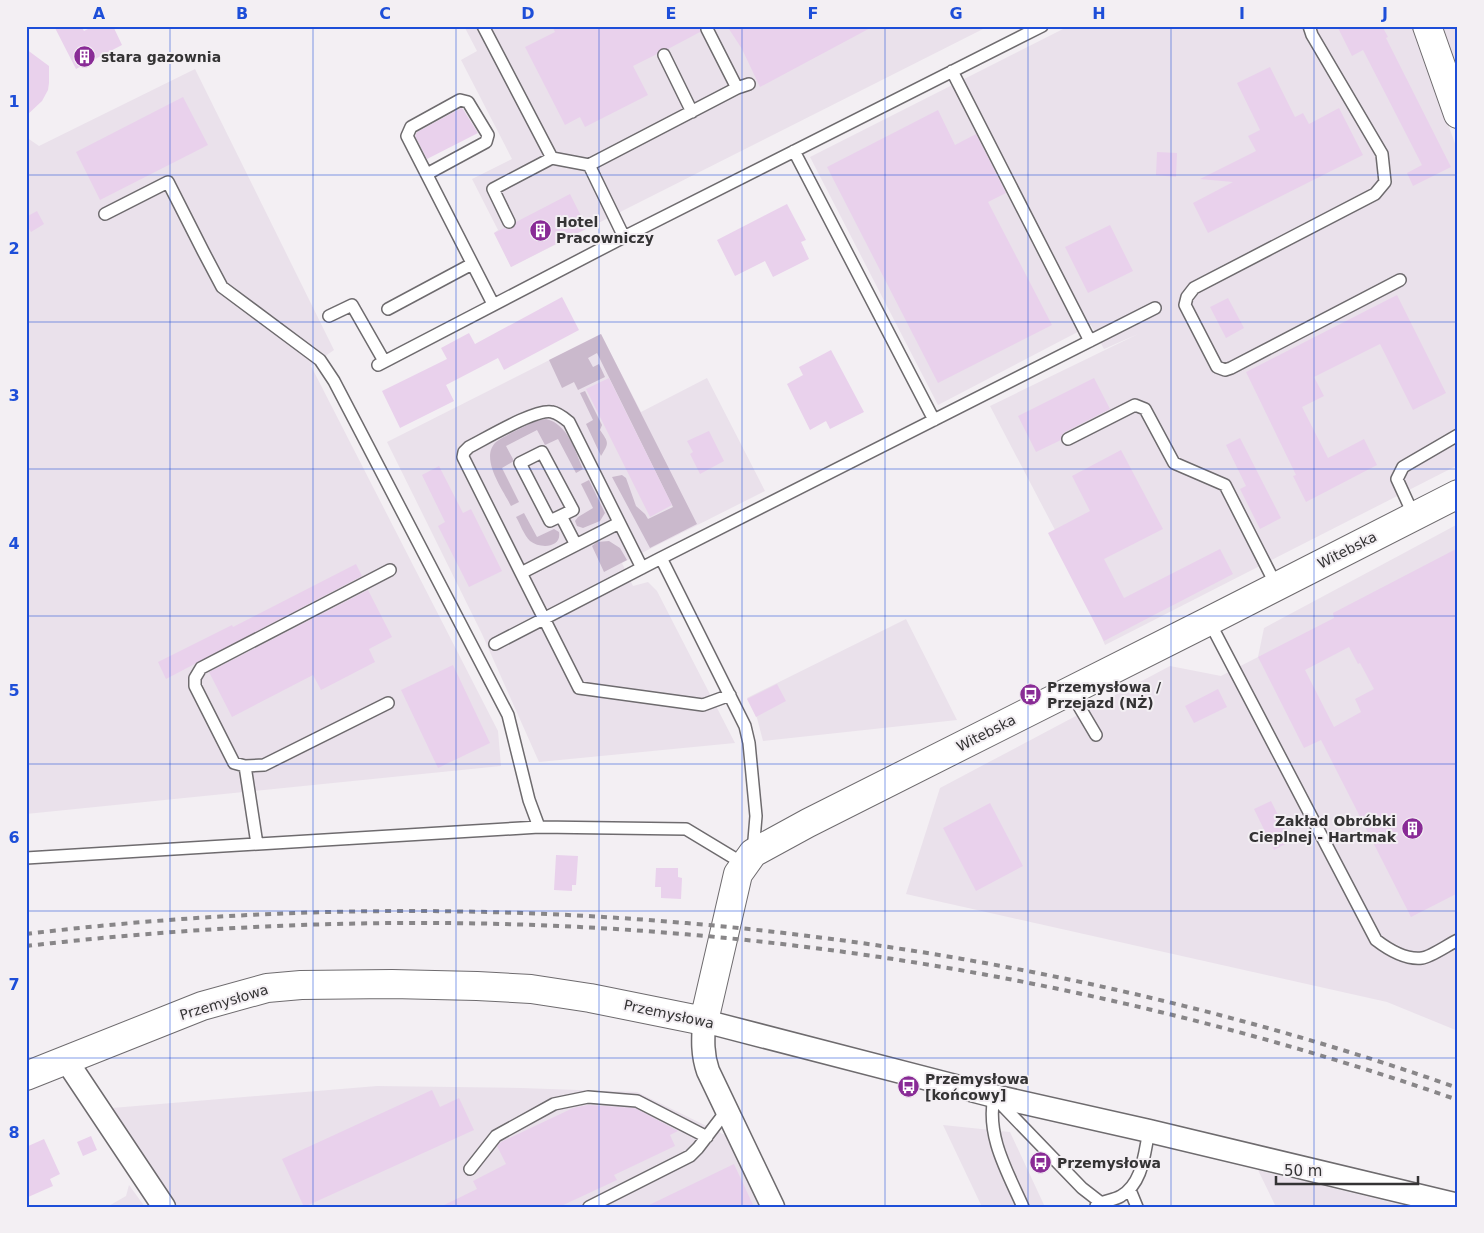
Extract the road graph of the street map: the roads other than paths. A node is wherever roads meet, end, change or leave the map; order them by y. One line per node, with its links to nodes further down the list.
1 (483, 26): 13 (lane)
2 (1042, 26): 7 (lane)
3 (1309, 26): 20 (lane)
4 (1427, 26): 11 (street)
5 (706, 29): 9 (lane)
6 (664, 55): 10 (lane)
7 (952, 71): 12 (lane); 25 (lane)
8 (749, 84): 9 (lane)
9 (736, 88): 10 (lane)
10 (692, 112): 14 (lane)
11 (1458, 114)
12 (794, 151): 18 (lane); 26 (lane)
13 (552, 158): 14 (lane); 17 (lane)
14 (589, 165): 18 (lane)
15 (427, 174): 15 (lane); 19 (lane)
16 (105, 214): 47 (lane)
17 (509, 222)
18 (624, 237): 21 (lane)
19 (472, 264): 21 (lane); 23 (lane)
20 (1400, 280)
21 (493, 304): 24 (lane)
22 (1155, 308): 25 (lane)
23 (388, 309)
24 (329, 316)
25 (1090, 341): 26 (lane)
26 (934, 420): 34 (lane)
27 (1458, 435): 31 (lane)
28 (1068, 439): 38 (lane)
29 (1458, 494): 31 (street, Witebska)
30 (561, 516): 30 (lane); 33 (lane)
31 (1414, 516): 38 (street, Witebska)
32 (619, 523): 33 (lane); 35 (lane); 37 (lane)
33 (576, 544): 37 (lane)
34 (661, 558): 35 (lane); 43 (lane)
35 (642, 568): 39 (lane)
36 (390, 570): 46 (lane)
37 (521, 574): 39 (lane)
38 (1277, 587): 40 (street, Witebska)
39 (543, 619): 41 (lane); 43 (lane)
40 (1209, 622): 42 (street, Witebska); 51 (lane)
41 (495, 644)
42 (1070, 691): 45 (lane); 50 (street, Witebska)
43 (730, 695): 50 (lane)
44 (388, 703): 46 (lane)
45 (1096, 735)
46 (245, 766): 48 (lane)
47 (540, 827): 48 (lane); 50 (lane)
48 (257, 844): 49 (lane)
49 (26, 858)
50 (749, 858): 52 (street)
51 (1458, 940)
52 (704, 1021): 53 (street, Przemysłowa); 55 (street, Przemysłowa); 56 (street)
53 (66, 1060): 54 (street, Przemysłowa); 63 (street)
54 (26, 1076)
55 (994, 1096): 57 (street, Przemysłowa); 61 (lane); 66 (lane)
56 (727, 1110): 58 (lane); 65 (street)
57 (1149, 1131): 60 (lane); 62 (street, Przemysłowa)
58 (707, 1137): 59 (lane); 64 (lane)
59 (470, 1169)
60 (1130, 1190): 61 (lane); 67 (lane)
61 (1097, 1204)
62 (1458, 1205)
63 (164, 1207)
64 (589, 1207)
65 (772, 1207)
66 (1023, 1207)
67 (1137, 1207)

